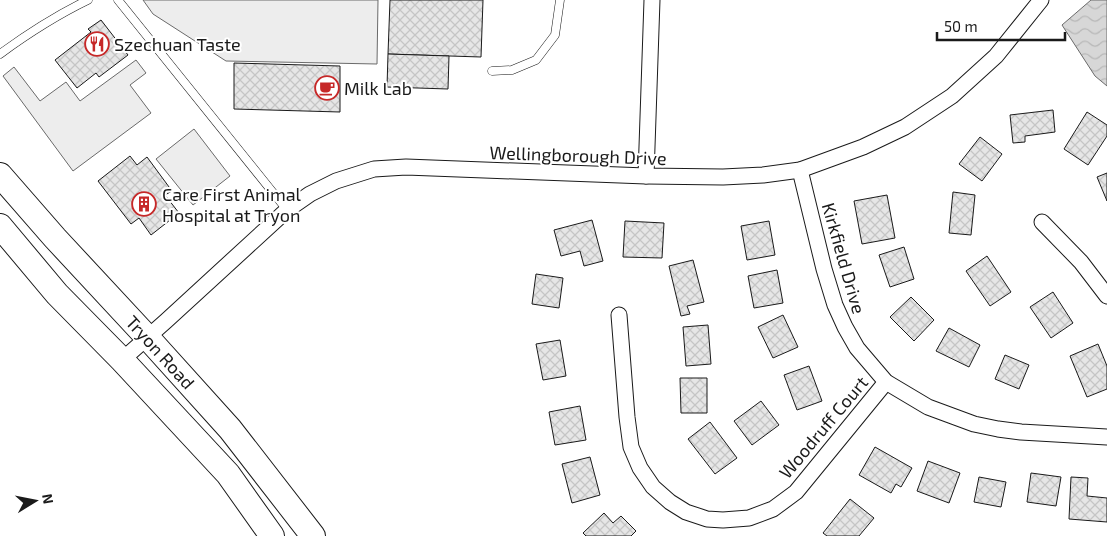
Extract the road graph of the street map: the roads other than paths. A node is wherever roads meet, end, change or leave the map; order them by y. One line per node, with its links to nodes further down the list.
1 (88, 0): 6 (lane)
2 (118, 0): 11 (lane)
3 (560, 0): 7 (lane)
4 (652, 0): 10 (street)
5 (1041, 0): 8 (street, Wellingborough Drive)
6 (0, 54)
7 (492, 71)
8 (800, 170): 10 (street, Wellingborough Drive); 18 (street, Kirkfield Drive)
9 (0, 175): 16 (main road, Tryon Road)
10 (646, 176): 11 (street, Wellingborough Drive)
11 (287, 210): 16 (street, Wellingborough Drive)
12 (1042, 222): 14 (street)
13 (0, 226): 17 (main road, Tryon Road)
14 (1107, 296)
15 (618, 315): 18 (street, Woodruff Court)
16 (147, 337): 17 (street, Wellingborough Drive); 21 (main road, Tryon Road)
17 (122, 360): 20 (main road, Tryon Road)
18 (886, 382): 19 (street, Kirkfield Drive)
19 (1107, 437)
20 (272, 536)
21 (313, 536)

